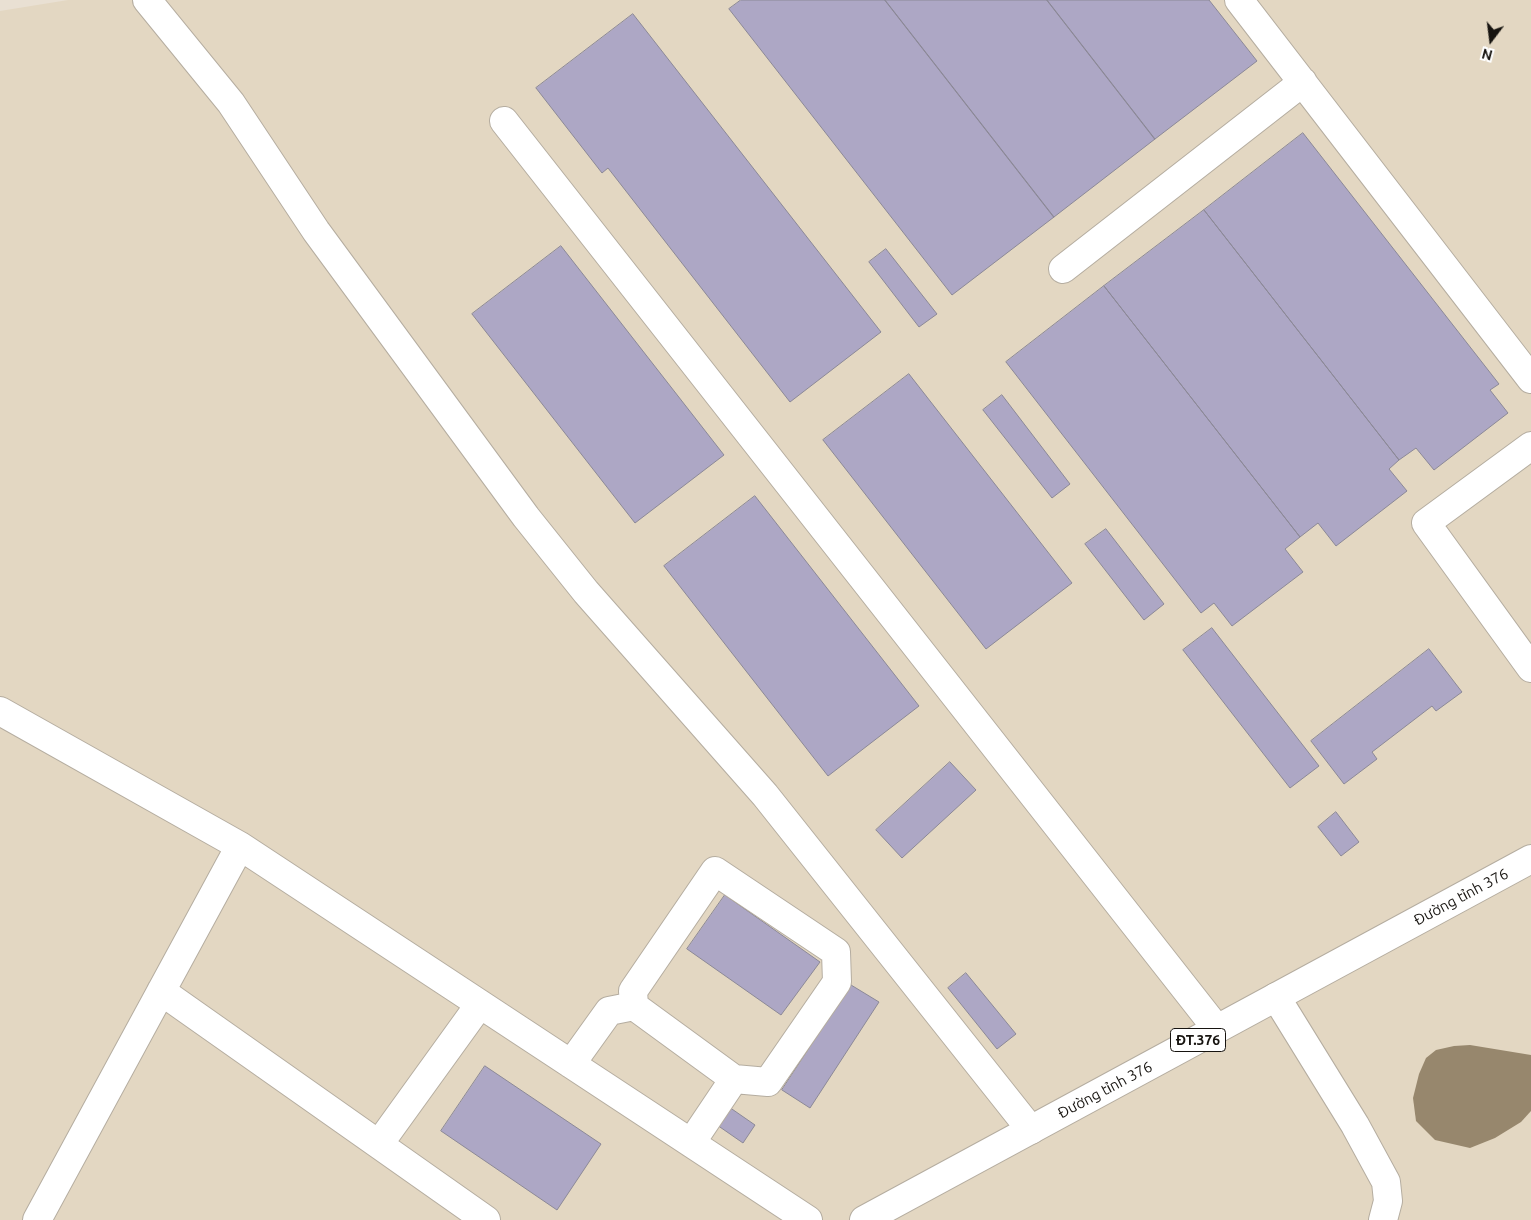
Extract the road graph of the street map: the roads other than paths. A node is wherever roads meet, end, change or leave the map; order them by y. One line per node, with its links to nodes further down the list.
1 (147, 0): 19 (street)
2 (1239, 0): 3 (street)
3 (1303, 82): 5 (street); 6 (street)
4 (504, 121): 16 (street)
5 (1063, 269)
6 (1531, 379)
7 (1531, 446): 8 (street)
8 (1531, 668)
9 (0, 711): 10 (street)
10 (240, 846): 12 (street); 14 (street)
11 (1531, 859): 13 (street, Đường tỉnh 376 / ĐT.376)
12 (162, 991): 21 (street); 22 (street)
13 (1276, 997): 16 (street, Đường tỉnh 376 / ĐT.376); 26 (street)
14 (480, 1004): 17 (street); 21 (street)
15 (634, 1006): 17 (street); 18 (street); 18 (street)
16 (1217, 1029): 19 (street, Đường tỉnh 376 / ĐT.376)
17 (571, 1064): 20 (street)
18 (734, 1079): 20 (street)
19 (1031, 1130): 25 (street, Đường tỉnh 376 / ĐT.376)
20 (691, 1143): 24 (street)
21 (378, 1144): 23 (street)
22 (37, 1220)
23 (486, 1220)
24 (808, 1220)
25 (864, 1220)
26 (1383, 1220)

